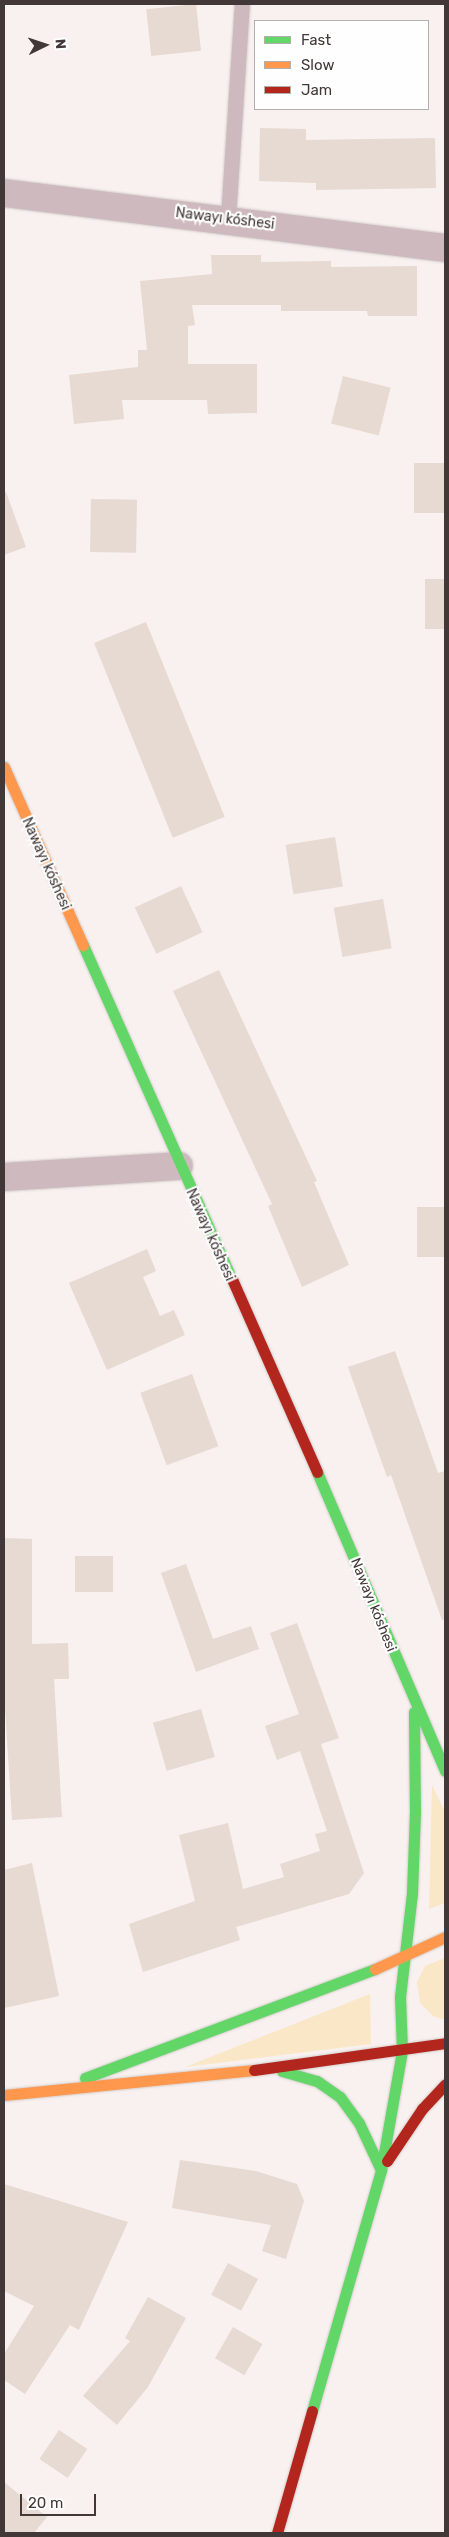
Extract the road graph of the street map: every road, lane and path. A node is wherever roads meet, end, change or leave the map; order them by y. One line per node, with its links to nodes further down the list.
1 (242, 4): 3 (lane)
2 (4, 193): 3 (street, Nawayı kóshesi)
3 (228, 218): 4 (street, Nawayı kóshesi)
4 (445, 248)
5 (4, 767): 6 (main road, Nawayı kóshesi)
6 (179, 1166): 7 (street); 8 (main road, Nawayı kóshesi)
7 (4, 1177)
8 (414, 1703): 9 (main road, Nawayı kóshesi); 11 (main road)
9 (445, 1771)
10 (445, 1937): 11 (main road)
11 (406, 1957): 13 (main road); 16 (main road)
12 (445, 2043): 13 (main road)
13 (402, 2051): 14 (main road); 18 (main road)
14 (272, 2068): 16 (main road); 18 (main road)
15 (445, 2084): 18 (main road)
16 (61, 2088): 17 (main road)
17 (4, 2095)
18 (381, 2170): 19 (main road)
19 (277, 2533)

